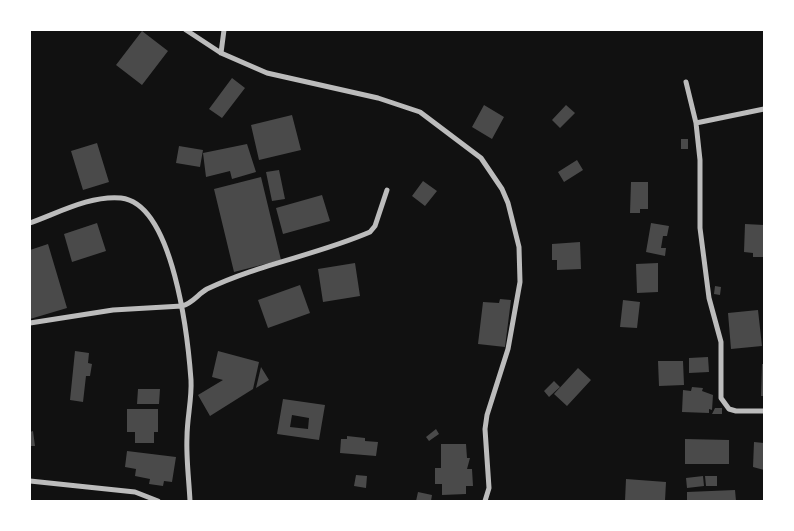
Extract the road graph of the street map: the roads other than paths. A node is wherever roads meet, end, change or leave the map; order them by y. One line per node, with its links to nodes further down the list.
1 (186, 30): 3 (street)
2 (224, 30): 3 (street)
3 (220, 53): 15 (street)
4 (686, 82): 6 (street)
5 (764, 109): 6 (street)
6 (696, 123): 11 (street)
7 (387, 190): 9 (street)
8 (30, 223): 9 (street)
9 (182, 306): 10 (street); 14 (street)
10 (30, 323)
11 (764, 410)
12 (30, 481): 13 (street)
13 (158, 501)
14 (190, 501)
15 (486, 501)

